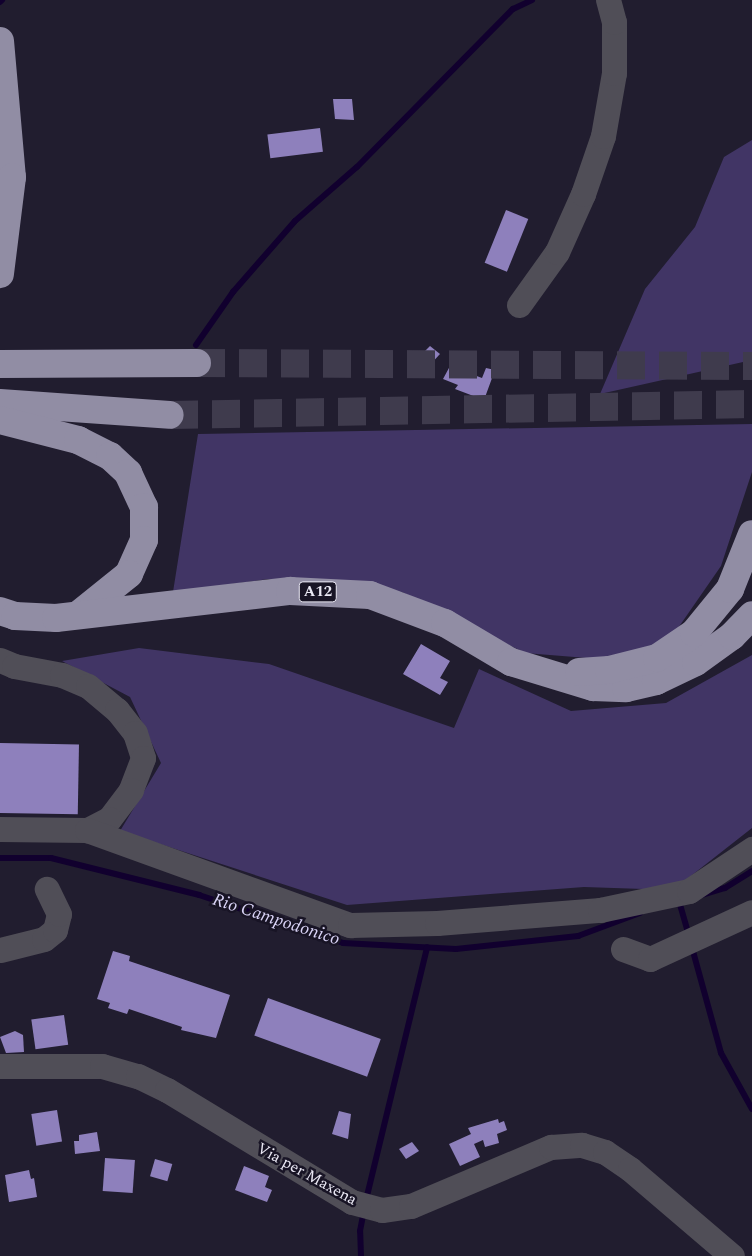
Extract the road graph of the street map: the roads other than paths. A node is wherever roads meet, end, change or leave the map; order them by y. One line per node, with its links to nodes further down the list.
1 (608, 0): 4 (street)
2 (0, 41): 3 (highway)
3 (0, 274)
4 (519, 305)
5 (197, 363): 6 (highway)
6 (4, 364)
7 (3, 412): 8 (highway); 11 (highway)
8 (170, 415)
9 (752, 534): 14 (highway, A12)
10 (0, 611): 11 (highway, A12)
11 (78, 615): 14 (highway, A12)
12 (752, 615): 14 (highway, A12)
13 (0, 660): 16 (street)
14 (542, 671)
15 (0, 828): 16 (street)
16 (87, 830): 17 (street)
17 (752, 849)
18 (48, 889): 21 (street)
19 (750, 916): 20 (street)
20 (623, 949)
21 (0, 950)
22 (0, 1066): 23 (street, Via per Maxena)
23 (732, 1256)

